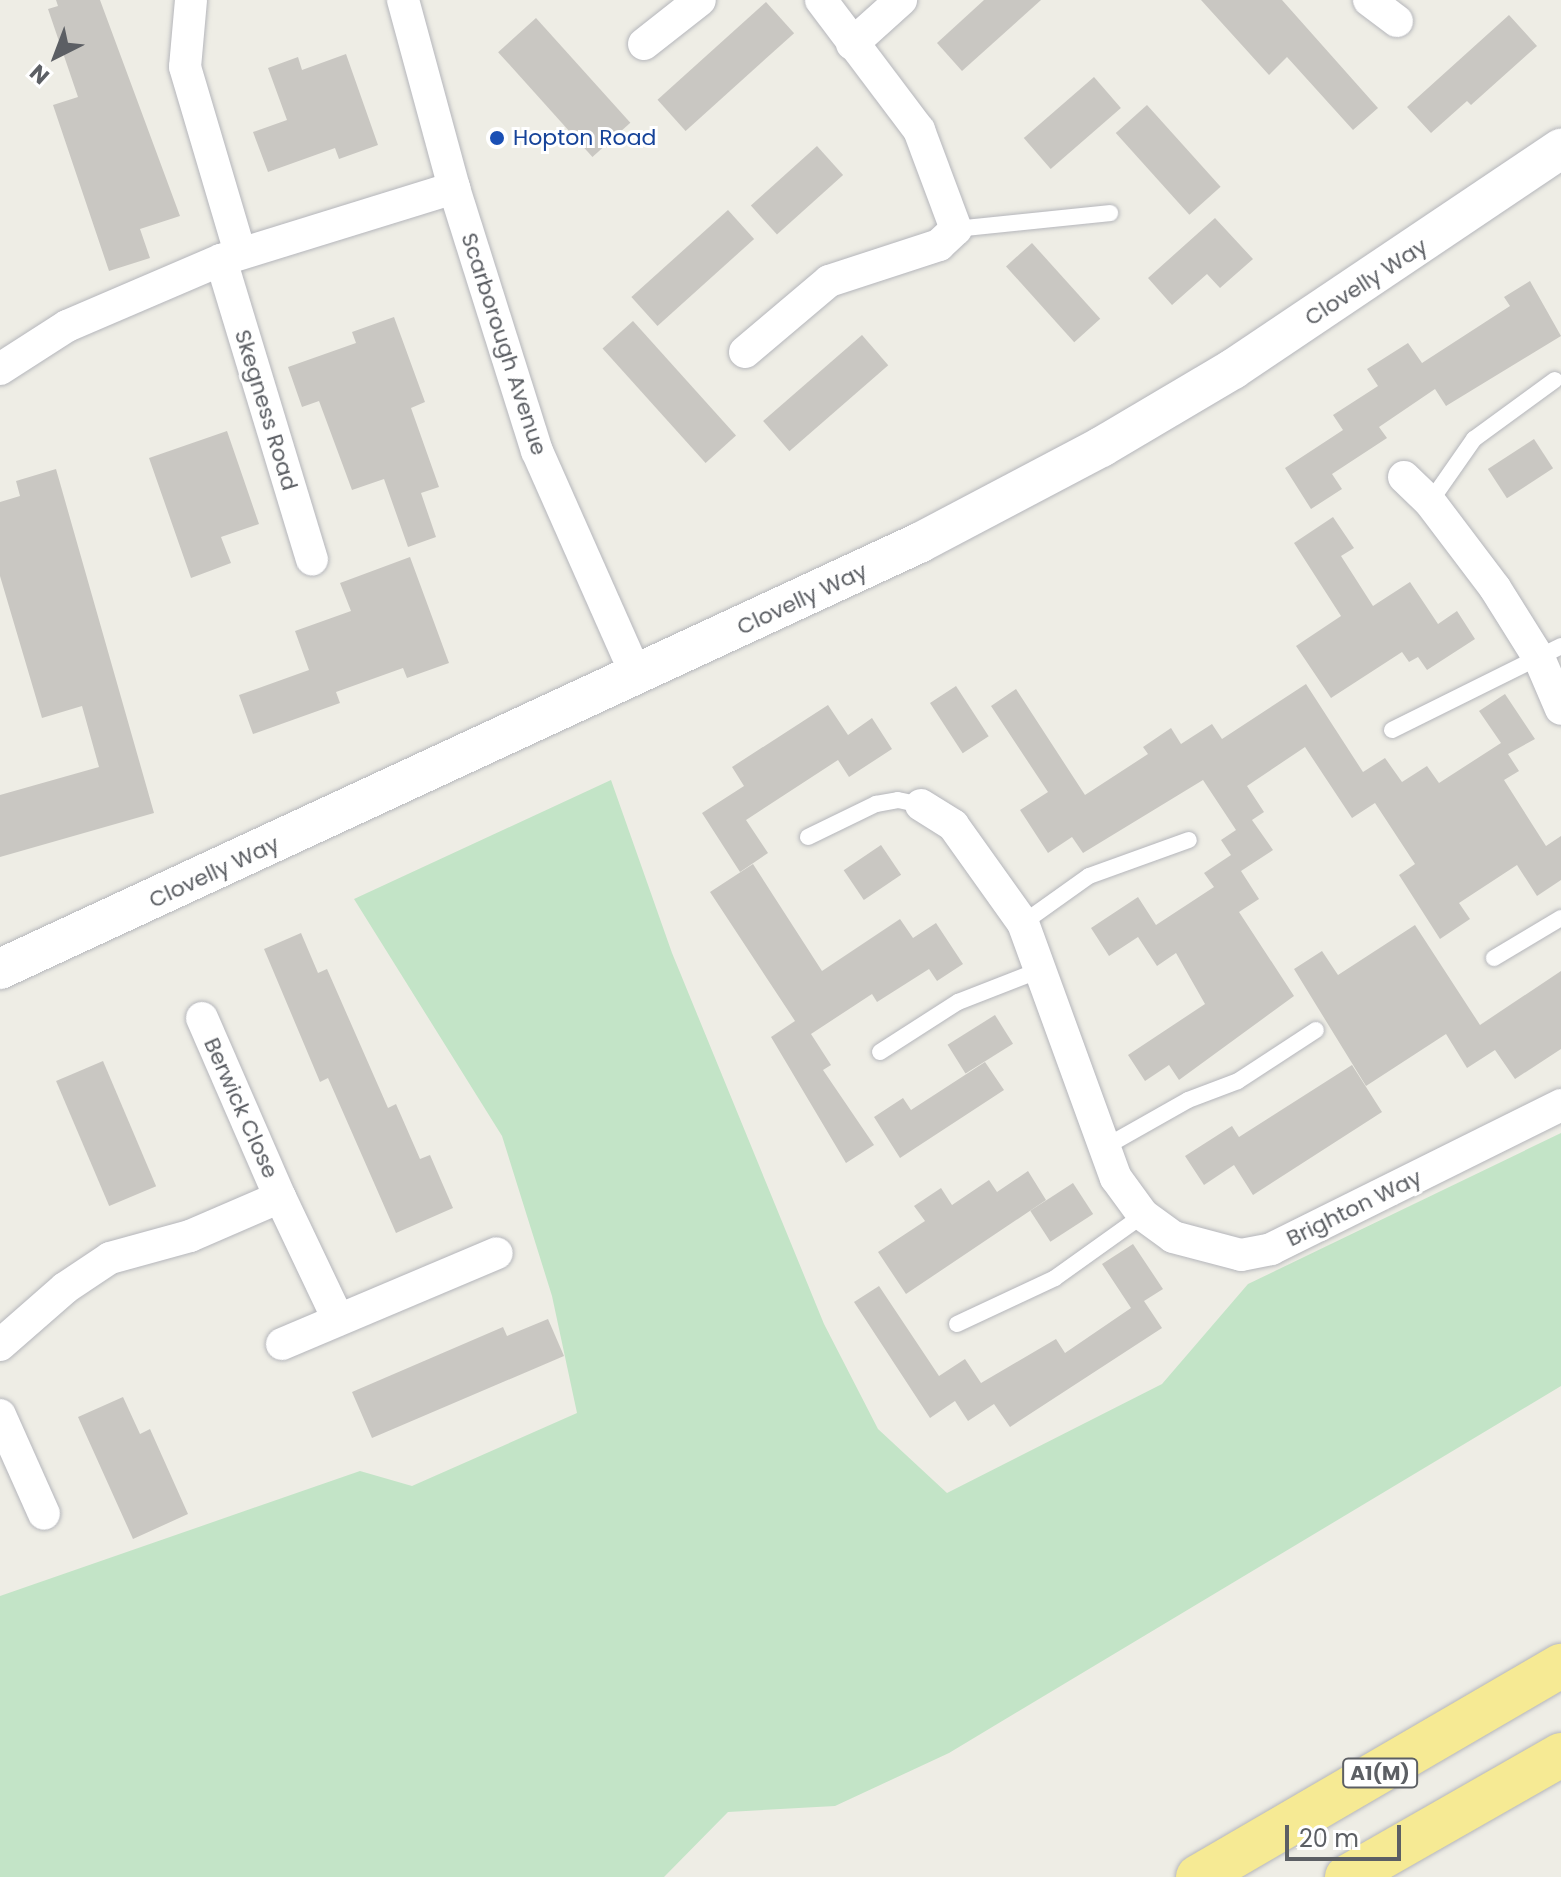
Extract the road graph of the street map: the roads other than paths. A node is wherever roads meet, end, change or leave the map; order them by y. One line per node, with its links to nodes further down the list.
1 (191, 0): 14 (street, Skegness Road)
2 (403, 0): 11 (street, Scarborough Avenue)
3 (700, 0): 8 (street)
4 (821, 0): 9 (street)
5 (901, 0): 9 (street)
6 (1369, 0): 7 (street)
7 (1397, 21)
8 (644, 44)
9 (852, 44): 13 (street)
10 (1561, 149): 22 (street, Clovelly Way)
11 (454, 188): 14 (street); 22 (street, Scarborough Avenue)
12 (1110, 213): 13 (lane)
13 (956, 229): 15 (street)
14 (231, 257): 16 (street); 20 (street, Skegness Road)
15 (745, 352)
16 (0, 369)
17 (1555, 380): 19 (lane)
18 (1404, 477): 19 (street)
19 (1430, 502): 21 (street)
20 (312, 560)
21 (1550, 653): 23 (street); 24 (lane)
22 (637, 677): 31 (street, Clovelly Way)
23 (1561, 709)
24 (1392, 730)
25 (921, 805): 26 (lane, Brighton Way); 29 (street, Brighton Way)
26 (808, 837)
27 (1189, 840): 29 (lane)
28 (1561, 918): 30 (lane)
29 (1023, 923): 32 (street, Brighton Way)
30 (1494, 958)
31 (0, 969)
32 (1040, 970): 35 (lane); 37 (street, Brighton Way)
33 (202, 1018): 38 (street, Berwick Close)
34 (1316, 1030): 37 (lane)
35 (880, 1052)
36 (1561, 1105): 39 (street, Brighton Way)
37 (1105, 1147): 39 (street, Brighton Way)
38 (280, 1197): 41 (street, Berwick Close); 44 (street, Berwick Close)
39 (1143, 1215): 42 (lane)
40 (497, 1253): 41 (street)
41 (338, 1319): 43 (street)
42 (957, 1324)
43 (282, 1344)
44 (0, 1345)
45 (0, 1415): 46 (street)
46 (44, 1514)
47 (1561, 1666): 49 (highway, A1(M))
48 (1561, 1755): 50 (highway)
49 (1198, 1877)
50 (1347, 1877)

